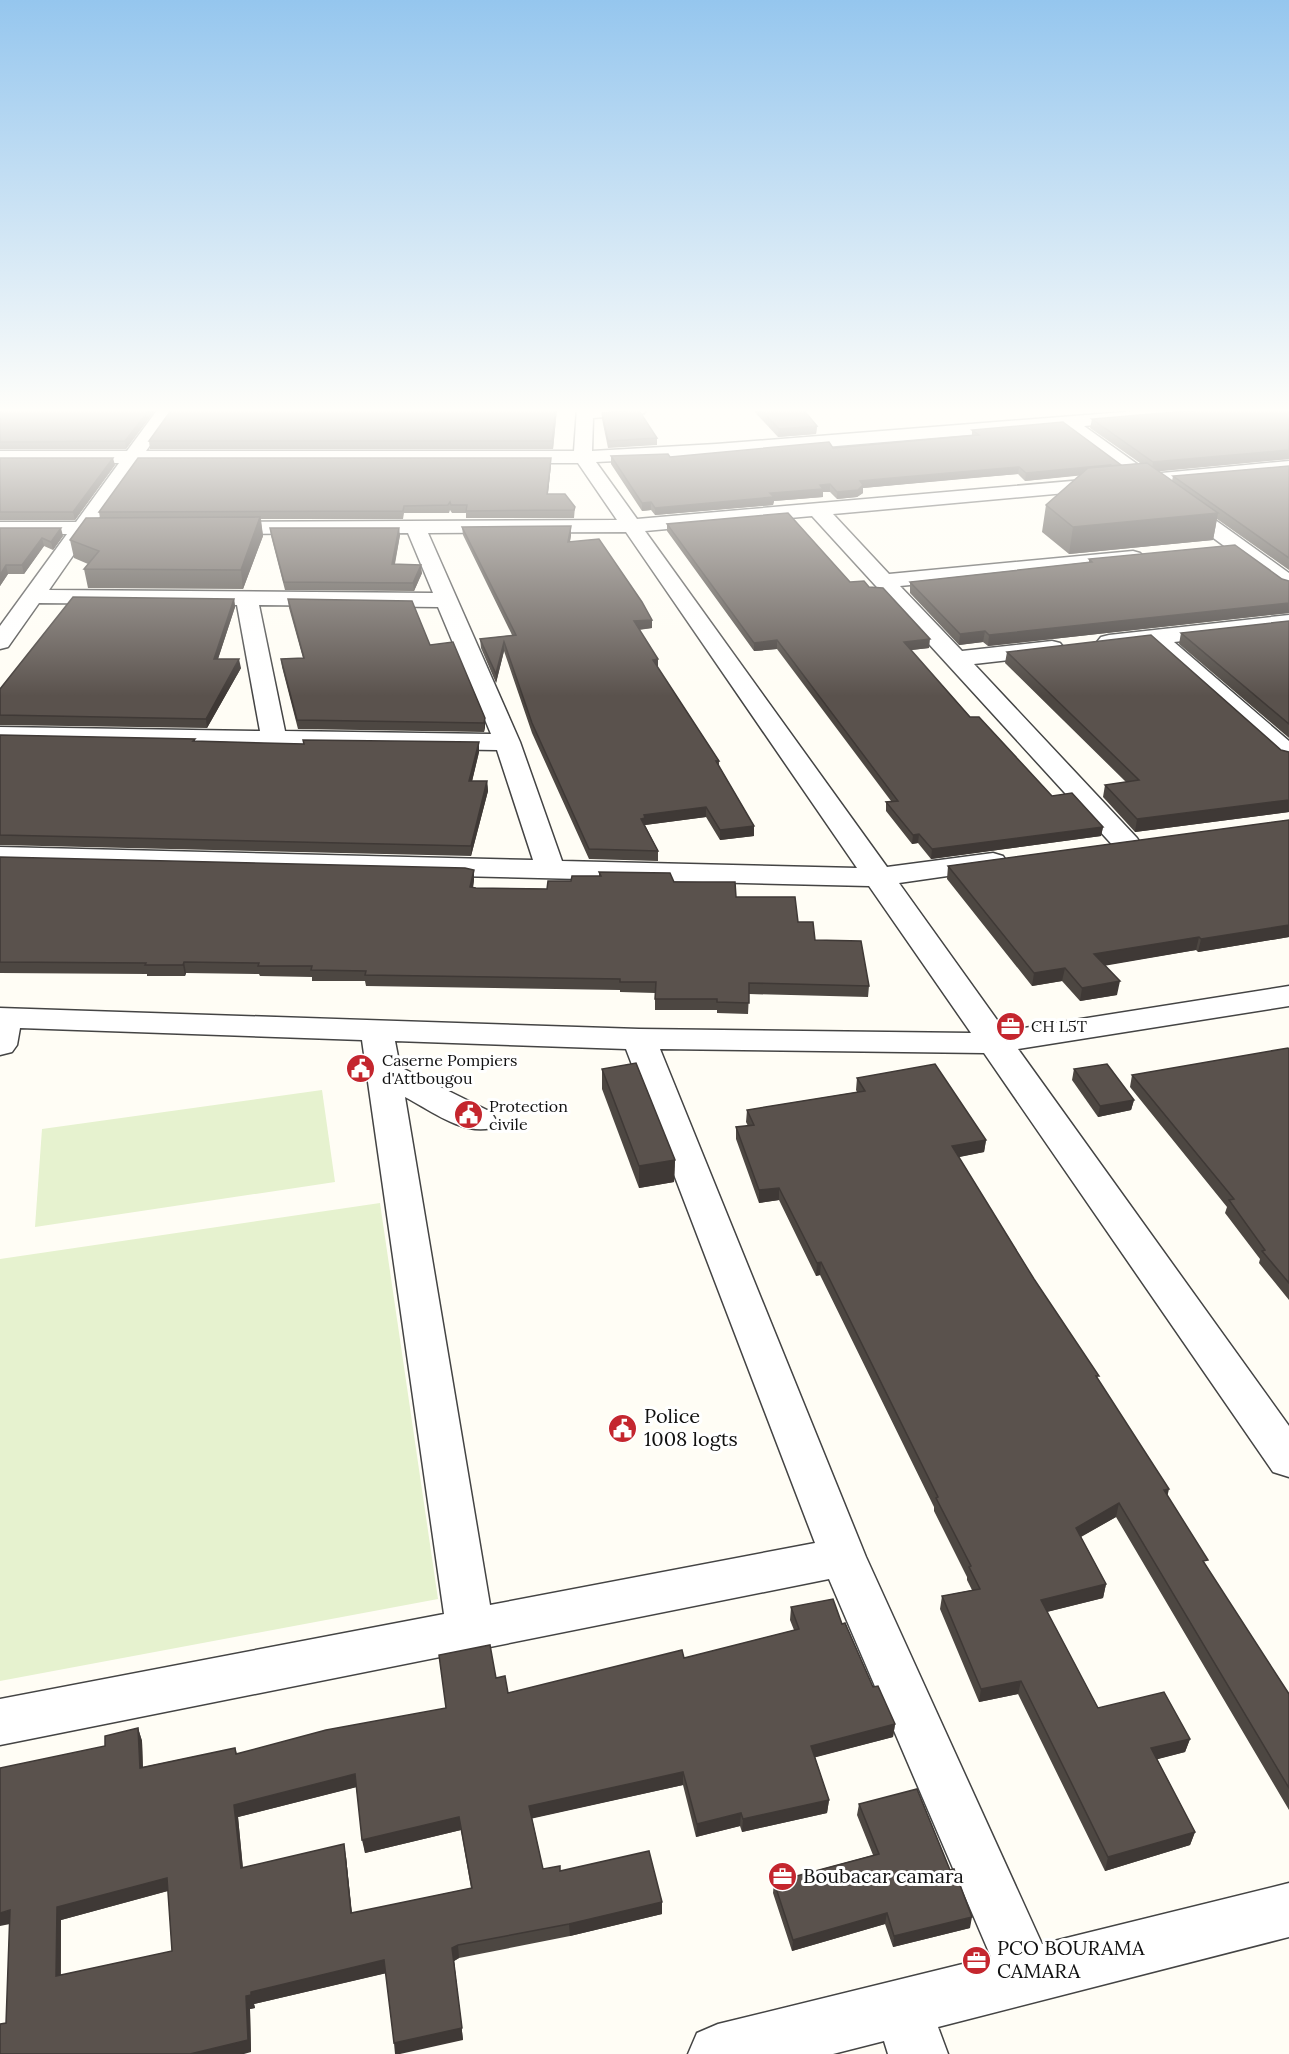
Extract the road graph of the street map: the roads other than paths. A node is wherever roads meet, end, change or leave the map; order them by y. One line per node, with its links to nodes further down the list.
1 (98, 505): 8 (street)
2 (616, 505): 6 (street)
3 (863, 505): 5 (street)
4 (1182, 505): 12 (street)
5 (818, 509): 6 (street); 15 (street)
6 (631, 526): 11 (street); 32 (street)
7 (0, 528): 8 (street)
8 (81, 528): 9 (street); 17 (street)
9 (141, 528)
10 (201, 528): 11 (street)
11 (416, 528): 19 (street)
12 (1239, 546): 13 (street); 16 (street)
13 (1203, 550)
14 (1156, 554): 15 (street)
15 (884, 581): 23 (street)
16 (1289, 583)
17 (33, 596): 18 (street); 22 (street)
18 (247, 598): 19 (street); 25 (street)
19 (447, 600): 26 (street)
20 (1289, 622): 21 (street)
21 (1155, 637): 23 (street); 27 (street)
22 (0, 642)
23 (956, 659): 28 (street)
24 (0, 735): 25 (street)
25 (274, 739): 26 (street)
26 (507, 742): 31 (street)
27 (1289, 754)
28 (1091, 848)
29 (0, 856): 31 (street)
30 (1021, 858): 32 (street)
31 (550, 868): 32 (street)
32 (879, 877): 37 (street)
33 (1289, 996): 37 (street)
34 (2, 1027): 35 (street)
35 (377, 1030): 36 (street); 38 (street)
36 (639, 1039): 37 (street); 41 (street)
37 (995, 1043): 40 (street)
38 (383, 1072): 39 (street); 42 (street)
39 (478, 1120)
40 (1289, 1460)
41 (843, 1557): 42 (street); 45 (street)
42 (470, 1630): 43 (street)
43 (0, 1722)
44 (1289, 1910): 45 (street)
45 (1028, 1977): 46 (street)
46 (910, 2031): 47 (street)
47 (718, 2054)

